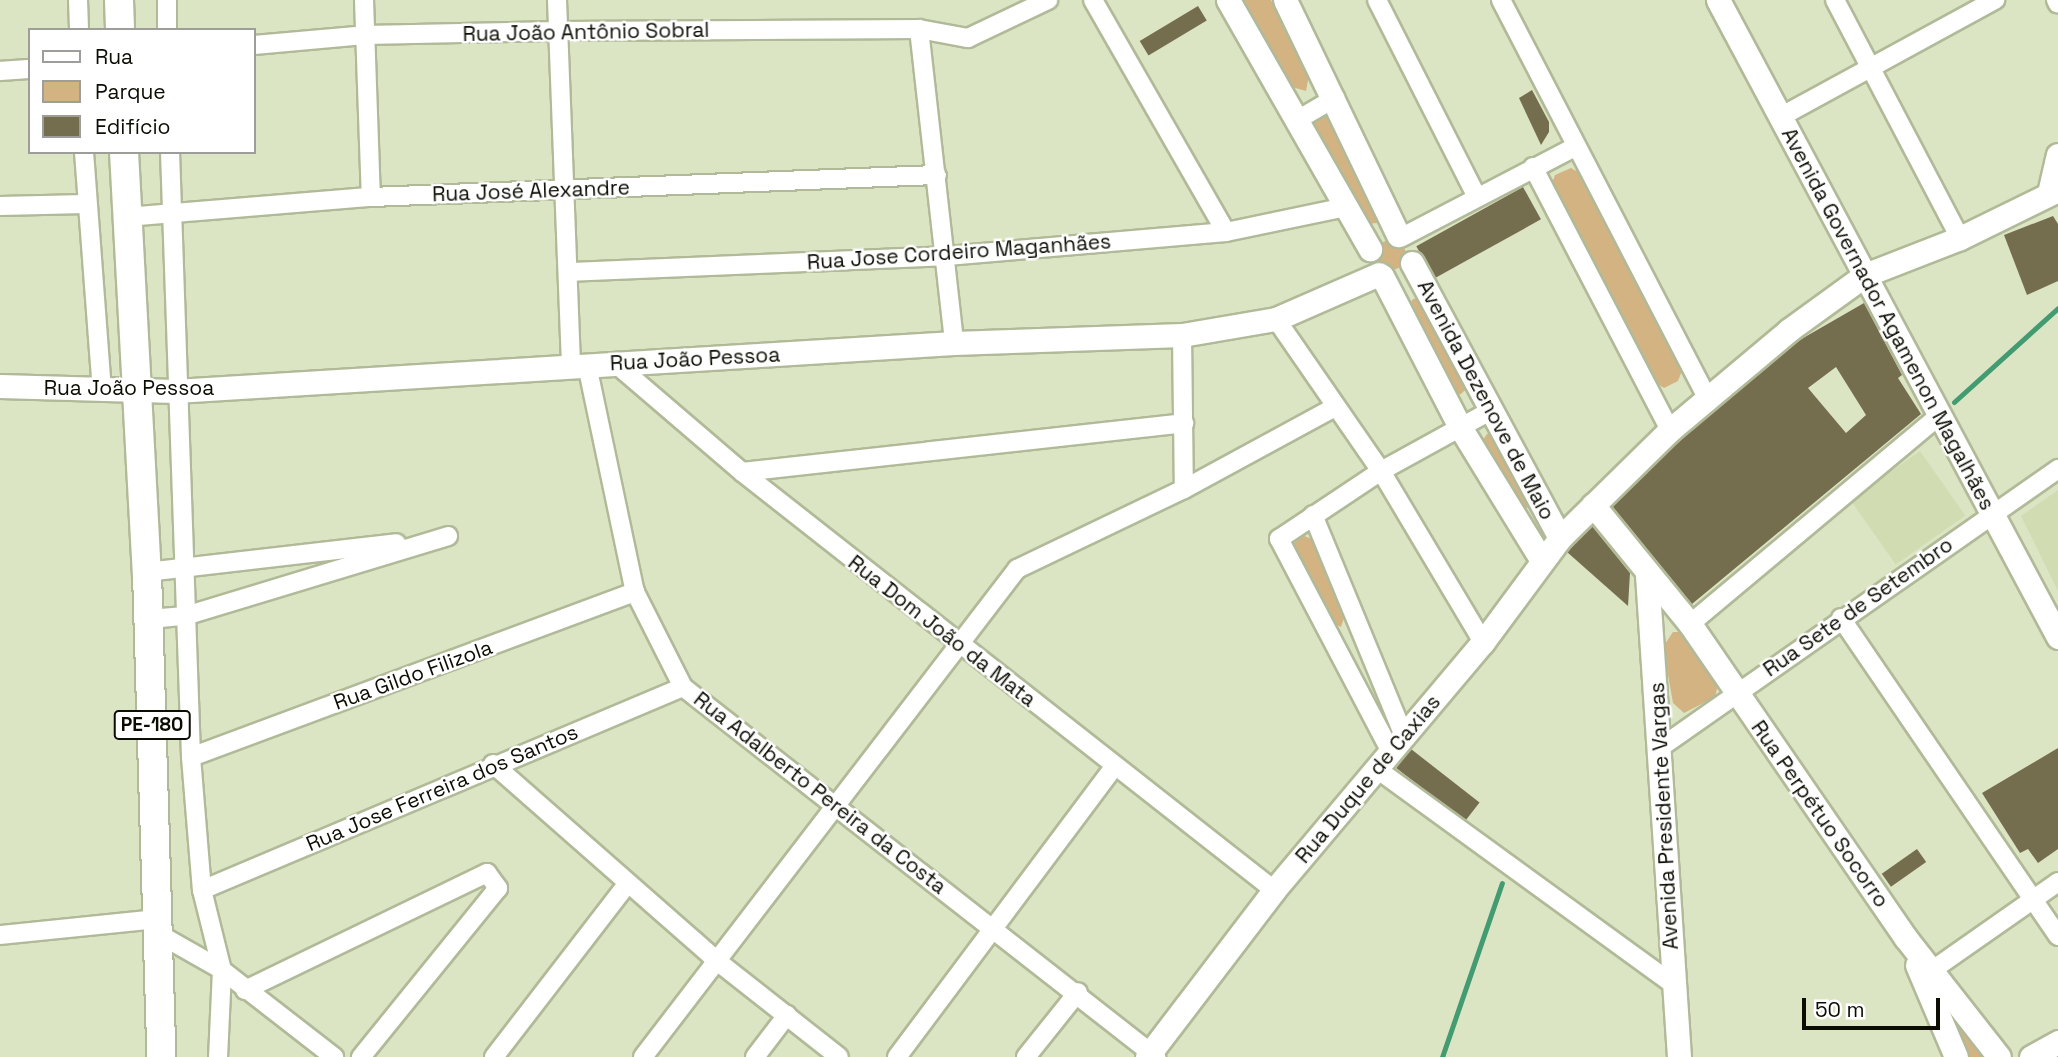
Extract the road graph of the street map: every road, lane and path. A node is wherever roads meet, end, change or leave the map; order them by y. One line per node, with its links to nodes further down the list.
1 (78, 0): 15 (street)
2 (119, 0): 16 (main road)
3 (167, 0): 17 (street)
4 (364, 0): 20 (street)
5 (557, 0): 19 (street, Rua Adalberto Pereira da Costa)
6 (1048, 0): 18 (street, Rua João Antônio Sobral)
7 (1093, 0): 44 (street)
8 (1228, 0): 27 (street)
9 (1285, 0): 25 (street)
10 (1377, 0): 37 (street)
11 (1501, 0): 28 (street)
12 (1718, 0): 26 (street, Avenida Governador Agamenon Magalhães)
13 (1835, 0): 22 (street)
14 (1995, 0): 22 (street)
15 (79, 28)
16 (120, 28)
17 (167, 28)
18 (919, 29): 19 (street, Rua João Antônio Sobral); 34 (street)
19 (559, 31): 20 (street, Rua João Antônio Sobral); 35 (street, Rua Adalberto Pereira da Costa)
20 (365, 35): 21 (street, Rua João Antônio Sobral); 38 (street)
21 (256, 45)
22 (1869, 68): 26 (street); 46 (street)
23 (28, 69): 24 (street)
24 (0, 71)
25 (1335, 98): 27 (street); 45 (street)
26 (1782, 116): 52 (street, Avenida Governador Agamenon Magalhães)
27 (1299, 119): 41 (street)
28 (1575, 147): 33 (street); 62 (street)
29 (83, 154): 39 (street)
30 (124, 154): 43 (main road, PE-180)
31 (170, 154): 42 (street)
32 (2058, 155): 36 (street)
33 (1533, 167): 37 (street); 68 (street)
34 (937, 175): 35 (street, Rua José Alexandre); 48 (street)
35 (565, 189): 38 (street, Rua José Alexandre); 50 (street, Rua Adalberto Pereira da Costa)
36 (2053, 191): 46 (street, Rua Duque de Caxias)
37 (1476, 195): 45 (street)
38 (371, 197): 42 (street, Rua José Alexandre)
39 (86, 204): 40 (street); 59 (street)
40 (0, 206)
41 (1346, 207): 44 (street, Rua Jose Cordeiro Maganhães); 47 (street)
42 (171, 213): 43 (street, Rua José Alexandre); 60 (street)
43 (126, 217): 61 (main road, PE-180)
44 (1226, 232): 48 (street, Rua Jose Cordeiro Maganhães)
45 (1400, 236): 47 (street); 49 (street)
46 (1960, 239): 52 (street, Rua Duque de Caxias)
47 (1370, 249): 51 (street)
48 (947, 256): 50 (street, Rua Jose Cordeiro Maganhães); 55 (street)
49 (1412, 262): 51 (street); 64 (street, Avenida Dezenove de Maio)
50 (569, 272): 57 (street, Rua Adalberto Pereira da Costa)
51 (1380, 275): 53 (street, Rua João Pessoa); 67 (street, Avenida Dezenove de Maio)
52 (1866, 275): 62 (street, Rua Duque de Caxias); 65 (street, Avenida Governador Agamenon Magalhães)
53 (1276, 319): 54 (street, Rua João Pessoa); 63 (street)
54 (1182, 335): 55 (street, Rua João Pessoa); 66 (street)
55 (954, 343): 56 (street, Rua João Pessoa)
56 (616, 364): 57 (street, Rua João Pessoa); 71 (street, Rua Dom João da Mata)
57 (579, 366): 60 (street, Rua João Pessoa); 81 (street, Rua Adalberto Pereira da Costa)
58 (0, 386): 59 (street, Rua João Pessoa)
59 (102, 391): 61 (street, Rua João Pessoa)
60 (175, 391): 61 (street, Rua João Pessoa); 78 (street)
61 (136, 393): 79 (main road, PE-180)
62 (1707, 398): 68 (street, Rua Duque de Caxias)
63 (1333, 408): 70 (street); 72 (street)
64 (1490, 411): 67 (street); 76 (street, Avenida Dezenove de Maio)
65 (1939, 416): 75 (street, Avenida Governador Agamenon Magalhães); 85 (street)
66 (1184, 423): 71 (street); 72 (street)
67 (1460, 427): 70 (street); 77 (street, Avenida Dezenove de Maio)
68 (1670, 430): 73 (street, Rua Duque de Caxias)
69 (2058, 469): 75 (street, Rua Sete de Setembro)
70 (1381, 471): 74 (street); 87 (street)
71 (741, 472): 88 (street, Rua Dom João da Mata)
72 (1184, 489): 88 (street)
73 (1593, 505): 76 (street, Rua Duque de Caxias); 80 (street, Rua Perpétuo Socorro)
74 (1313, 515): 92 (street); 92 (street)
75 (1991, 515): 83 (street, Rua Sete de Setembro); 86 (street, Avenida Governador Agamenon Magalhães)
76 (1560, 538): 77 (street, Rua Duque de Caxias)
77 (1542, 561): 87 (street, Rua Duque de Caxias)
78 (183, 570): 79 (street); 82 (street); 82 (street)
79 (147, 572): 84 (main road, PE-180)
80 (1647, 575): 85 (street, Rua Perpétuo Socorro); 91 (street, Avenida Presidente Vargas)
81 (635, 592): 89 (street, Rua Adalberto Pereira da Costa); 93 (street, Rua Gildo Filizola)
82 (185, 615): 84 (street); 93 (street)
83 (1841, 618): 90 (street, Rua Sete de Setembro); 101 (street)
84 (149, 619): 102 (main road, PE-180)
85 (1690, 624): 90 (street, Rua Perpétuo Socorro)
86 (2058, 637)
87 (1483, 642): 92 (street, Rua Duque de Caxias)
88 (958, 644): 95 (street, Rua Dom João da Mata); 96 (street)
89 (683, 687): 94 (street, Rua Jose Ferreira dos Santos); 96 (street, Rua Adalberto Pereira da Costa)
90 (1736, 692): 91 (street, Rua Sete de Setembro); 106 (street, Rua Perpétuo Socorro)
91 (1661, 747): 110 (street, Avenida Presidente Vargas)
92 (1391, 752): 100 (street, Rua Duque de Caxias); 110 (street)
93 (191, 757): 99 (street)
94 (493, 764): 98 (street); 99 (street, Rua Jose Ferreira dos Santos)
95 (1114, 766): 100 (street, Rua Dom João da Mata); 103 (street)
96 (839, 805): 103 (street, Rua Adalberto Pereira da Costa); 107 (street)
97 (2058, 882): 101 (street)
98 (627, 884): 107 (street); 120 (street)
99 (202, 890): 108 (street)
100 (1274, 890): 115 (street, Rua Duque de Caxias)
101 (2034, 898): 105 (street); 109 (street)
102 (158, 926): 104 (street); 108 (street); 116 (main road, PE-180)
103 (995, 928): 112 (street, Rua Adalberto Pereira da Costa); 124 (street)
104 (0, 935)
105 (2058, 936)
106 (1905, 937): 109 (street); 127 (street)
107 (717, 961): 113 (street); 121 (street)
108 (222, 970): 111 (street); 117 (street)
109 (1931, 971): 128 (street)
110 (1673, 984): 126 (street, Avenida Presidente Vargas)
111 (245, 990): 118 (street); 119 (street)
112 (1078, 992): 115 (street, Rua Adalberto Pereira da Costa); 125 (street)
113 (787, 1015): 122 (street); 123 (street)
114 (2058, 1042): 129 (street)
115 (1151, 1055)
116 (161, 1057)
117 (218, 1057)
118 (334, 1057)
119 (361, 1057)
120 (494, 1057)
121 (643, 1057)
122 (755, 1057)
123 (839, 1057)
124 (897, 1057)
125 (1026, 1057)
126 (1679, 1057)
127 (1956, 1057)
128 (1999, 1057)
129 (2031, 1057)

